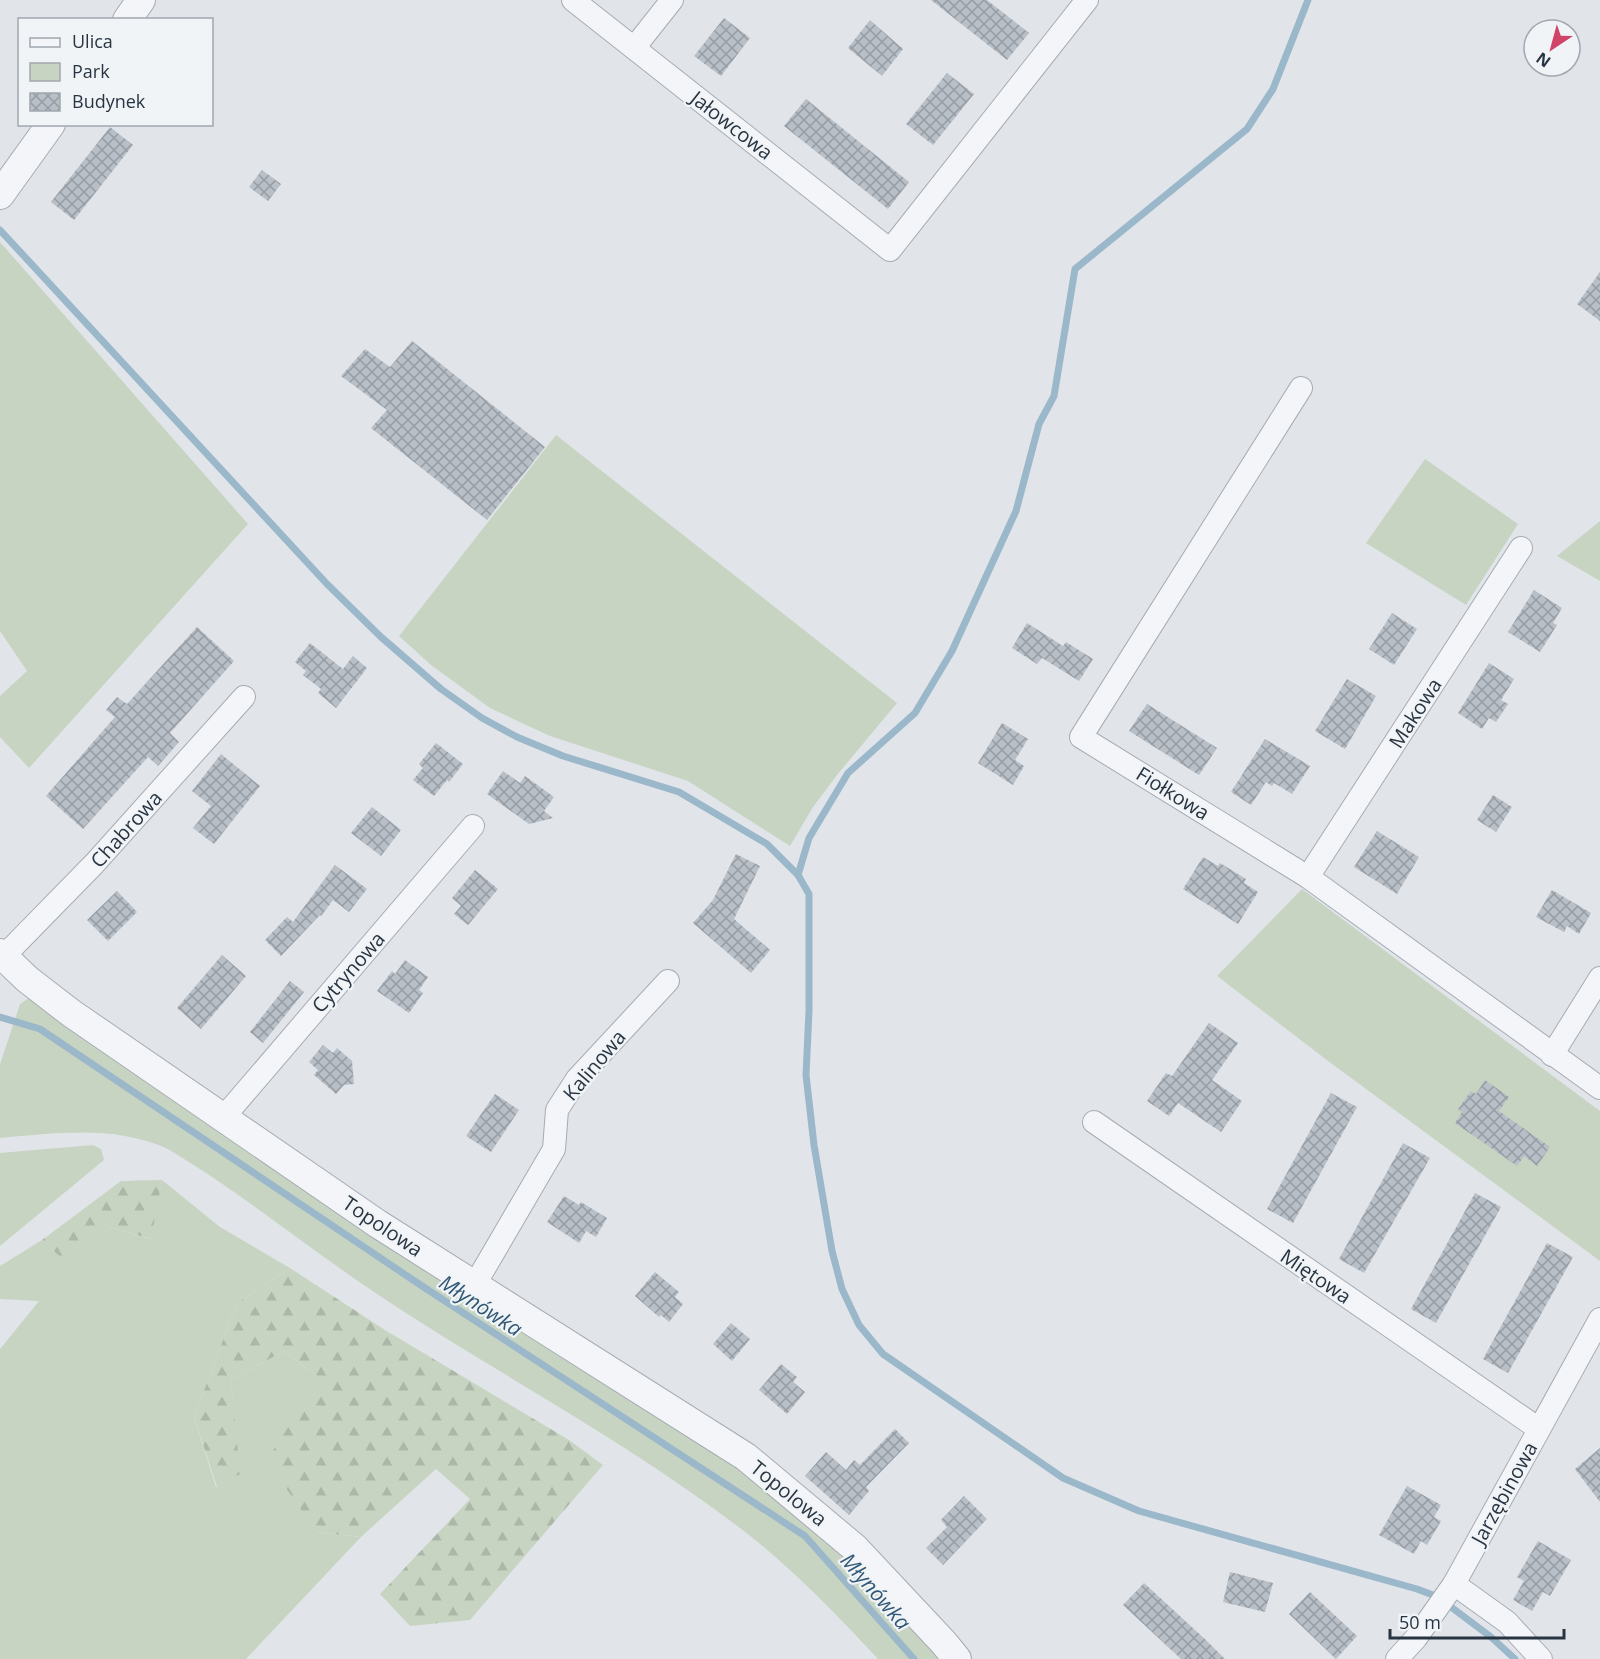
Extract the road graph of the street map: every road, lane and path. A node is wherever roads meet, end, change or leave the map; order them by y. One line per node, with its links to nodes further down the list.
1 (141, 0): 5 (street)
2 (573, 0): 6 (street, Jałowcowa)
3 (672, 0): 6 (street)
4 (1087, 0): 6 (street, Jałowcowa)
5 (128, 18)
6 (634, 48)
7 (50, 126): 8 (street)
8 (0, 195)
9 (1300, 388): 13 (street, Fiołkowa)
10 (1521, 548): 13 (street, Makowa)
11 (244, 697): 14 (street, Chabrowa)
12 (473, 826): 19 (street, Cytrynowa)
13 (1308, 877): 17 (street, Fiołkowa)
14 (2, 955): 19 (street, Topolowa)
15 (1600, 978): 17 (street)
16 (668, 981): 21 (street, Kalinowa)
17 (1552, 1055): 18 (street, Fiołkowa)
18 (1600, 1088)
19 (223, 1118): 21 (street, Topolowa)
20 (1094, 1122): 23 (street, Miętowa)
21 (474, 1286): 25 (street, Topolowa)
22 (1600, 1319): 23 (street, Jarzębinowa)
23 (1539, 1429): 24 (street, Jarzębinowa)
24 (1454, 1584): 26 (street, Jarzębinowa); 27 (street)
25 (957, 1659)
26 (1397, 1659)
27 (1541, 1659)

